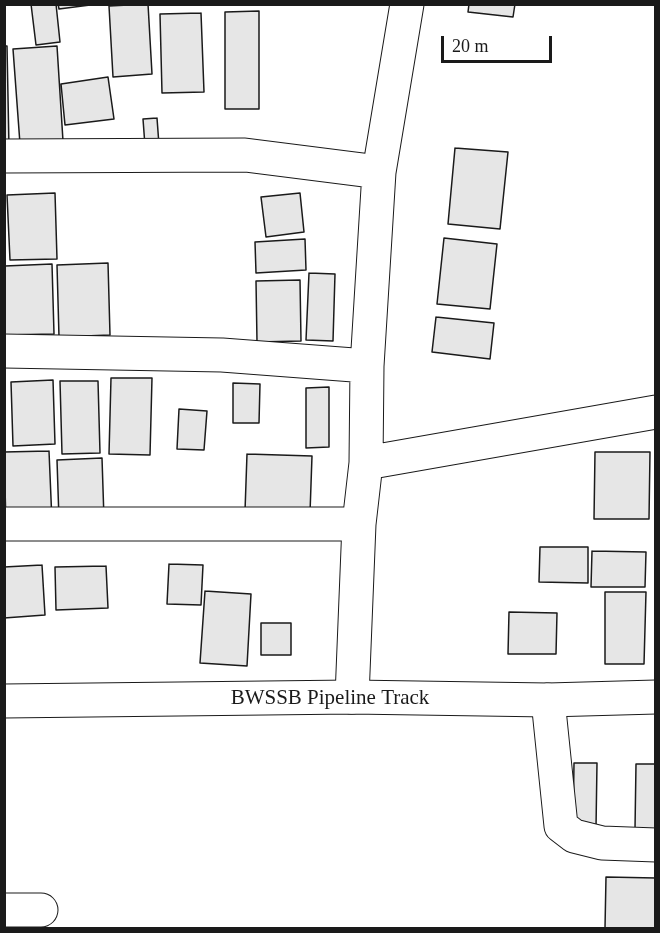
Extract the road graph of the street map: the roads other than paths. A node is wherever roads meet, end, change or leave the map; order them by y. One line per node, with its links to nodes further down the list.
1 (407, 4): 3 (street)
2 (4, 156): 3 (street)
3 (379, 172): 5 (street)
4 (4, 351): 5 (street)
5 (367, 366): 7 (street)
6 (656, 412): 7 (street)
7 (366, 463): 9 (street)
8 (4, 524): 9 (street)
9 (359, 524): 10 (street)
10 (352, 697): 12 (street, BWSSB Pipeline Track); 13 (street, BWSSB Pipeline Track)
11 (656, 697): 12 (street, BWSSB Pipeline Track)
12 (548, 700): 14 (street)
13 (4, 701)
14 (656, 845)
15 (4, 910): 16 (street)
16 (41, 910)

